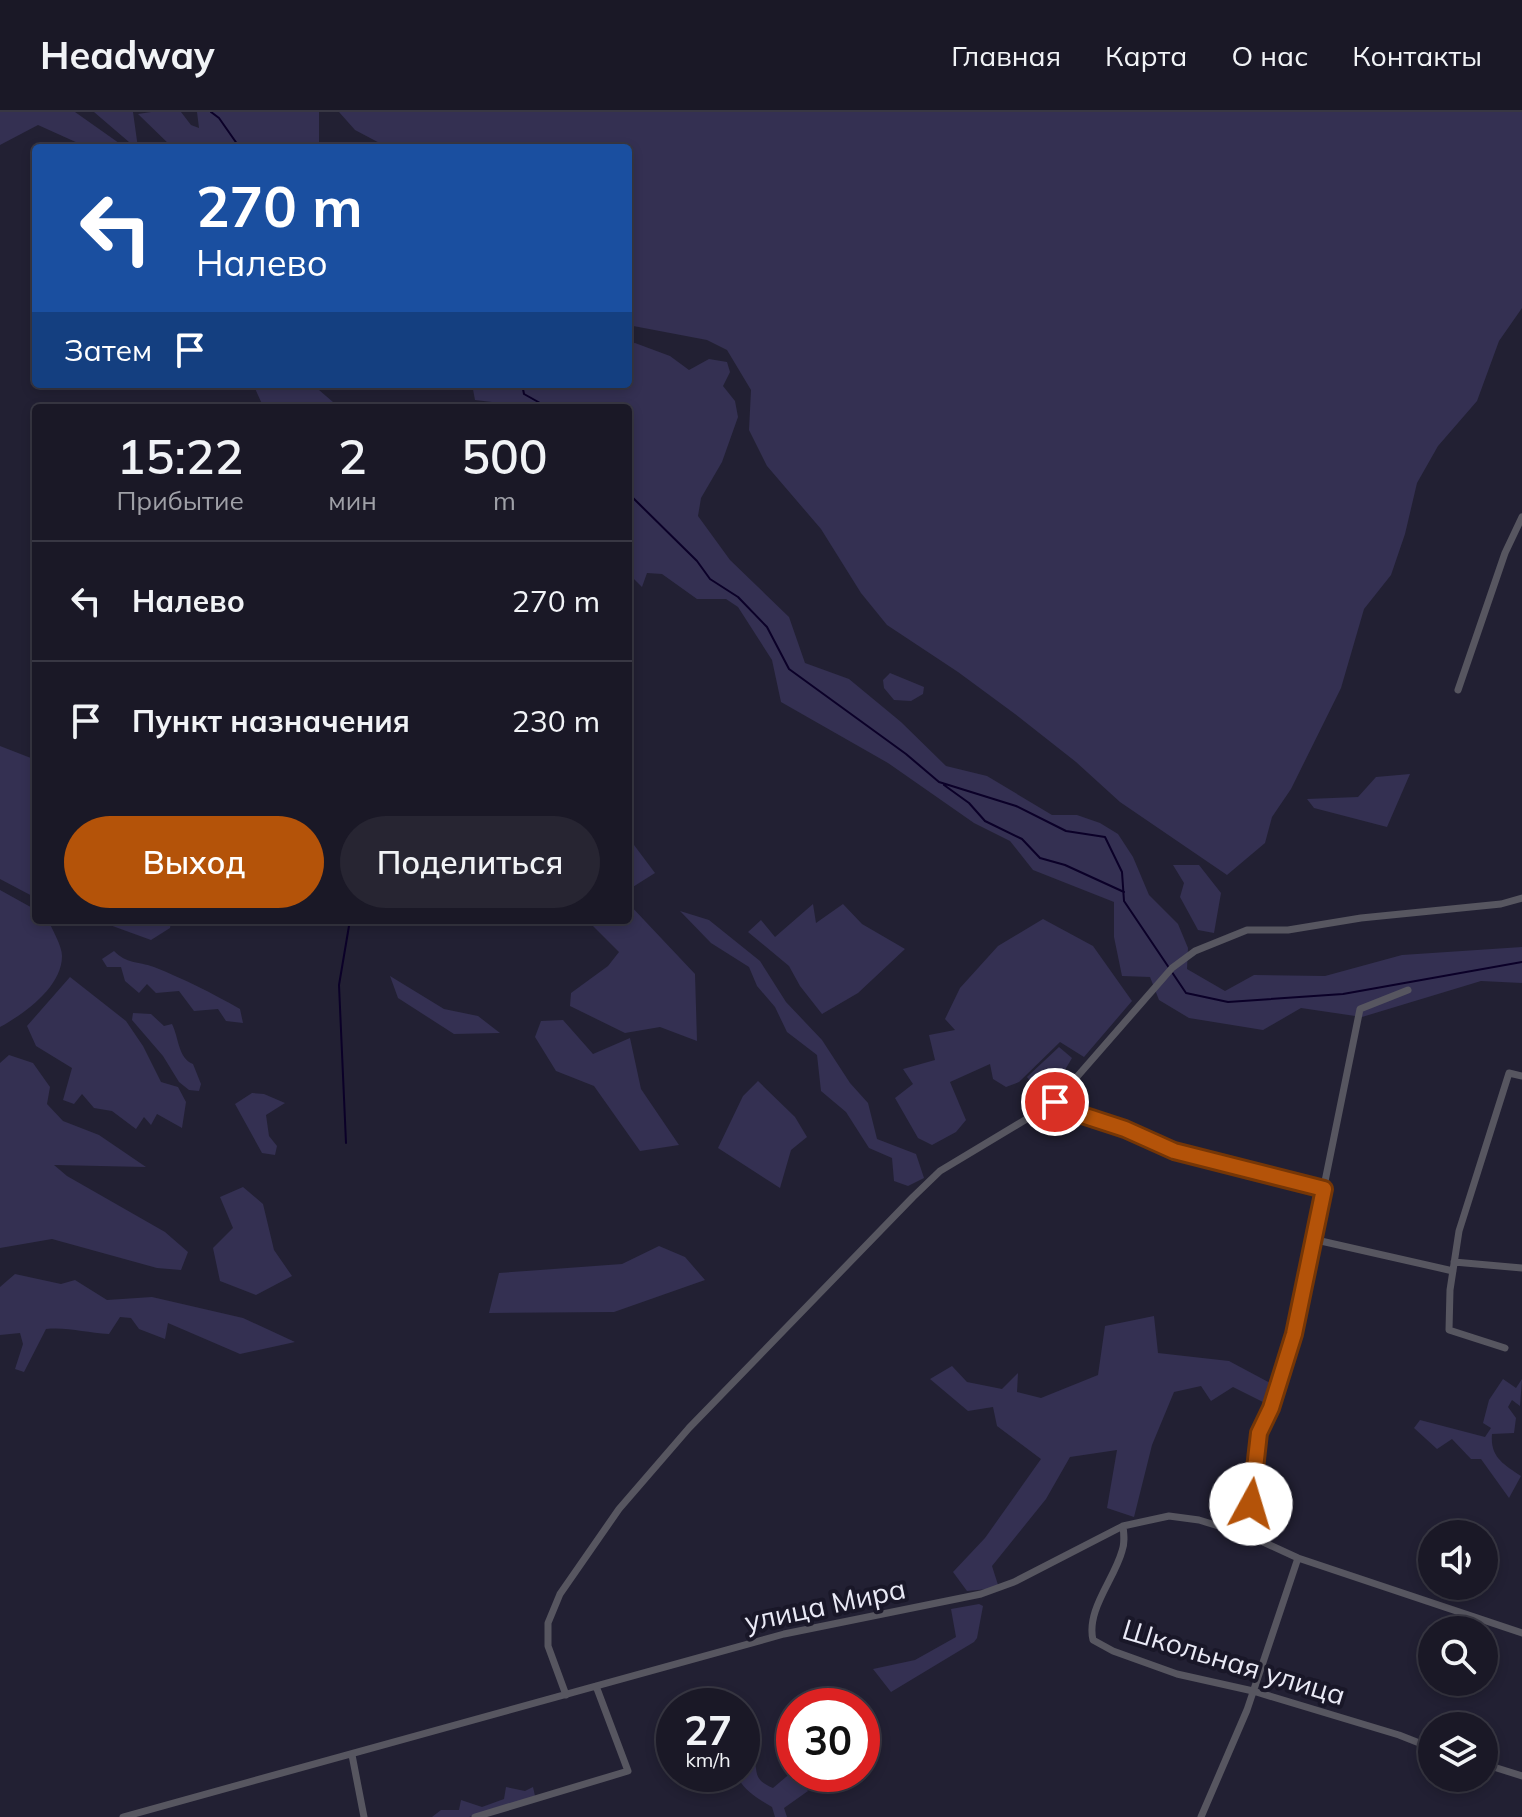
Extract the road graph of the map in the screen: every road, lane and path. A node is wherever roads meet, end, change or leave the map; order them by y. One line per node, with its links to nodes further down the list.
1 (1522, 517): 2 (street)
2 (1458, 690)
3 (1522, 898): 6 (street)
4 (1408, 990): 7 (street)
5 (1522, 1076): 9 (street)
6 (1055, 1102): 7 (street); 19 (street)
7 (1324, 1189): 8 (street)
8 (1312, 1239): 11 (street); 14 (street)
9 (1454, 1262): 10 (street); 11 (street)
10 (1522, 1268)
11 (1453, 1271): 12 (street)
12 (1505, 1348)
13 (1123, 1526): 14 (street, улица Мира); 17 (street, улица Мира); 18 (street, Школьная улица)
14 (1248, 1535): 15 (street, улица Мира)
15 (1298, 1558): 16 (street, улица Мира); 18 (street)
16 (1522, 1633)
17 (596, 1686): 19 (street, улица Мира); 26 (street)
18 (1253, 1691): 20 (street, Школьная улица); 27 (street)
19 (566, 1695): 21 (street, улица Мира)
20 (1418, 1742)
21 (352, 1755): 24 (street, улица Мира); 25 (street)
22 (1498, 1768): 23 (street)
23 (1522, 1776)
24 (123, 1817)
25 (364, 1817)
26 (475, 1817)
27 (1201, 1817)

